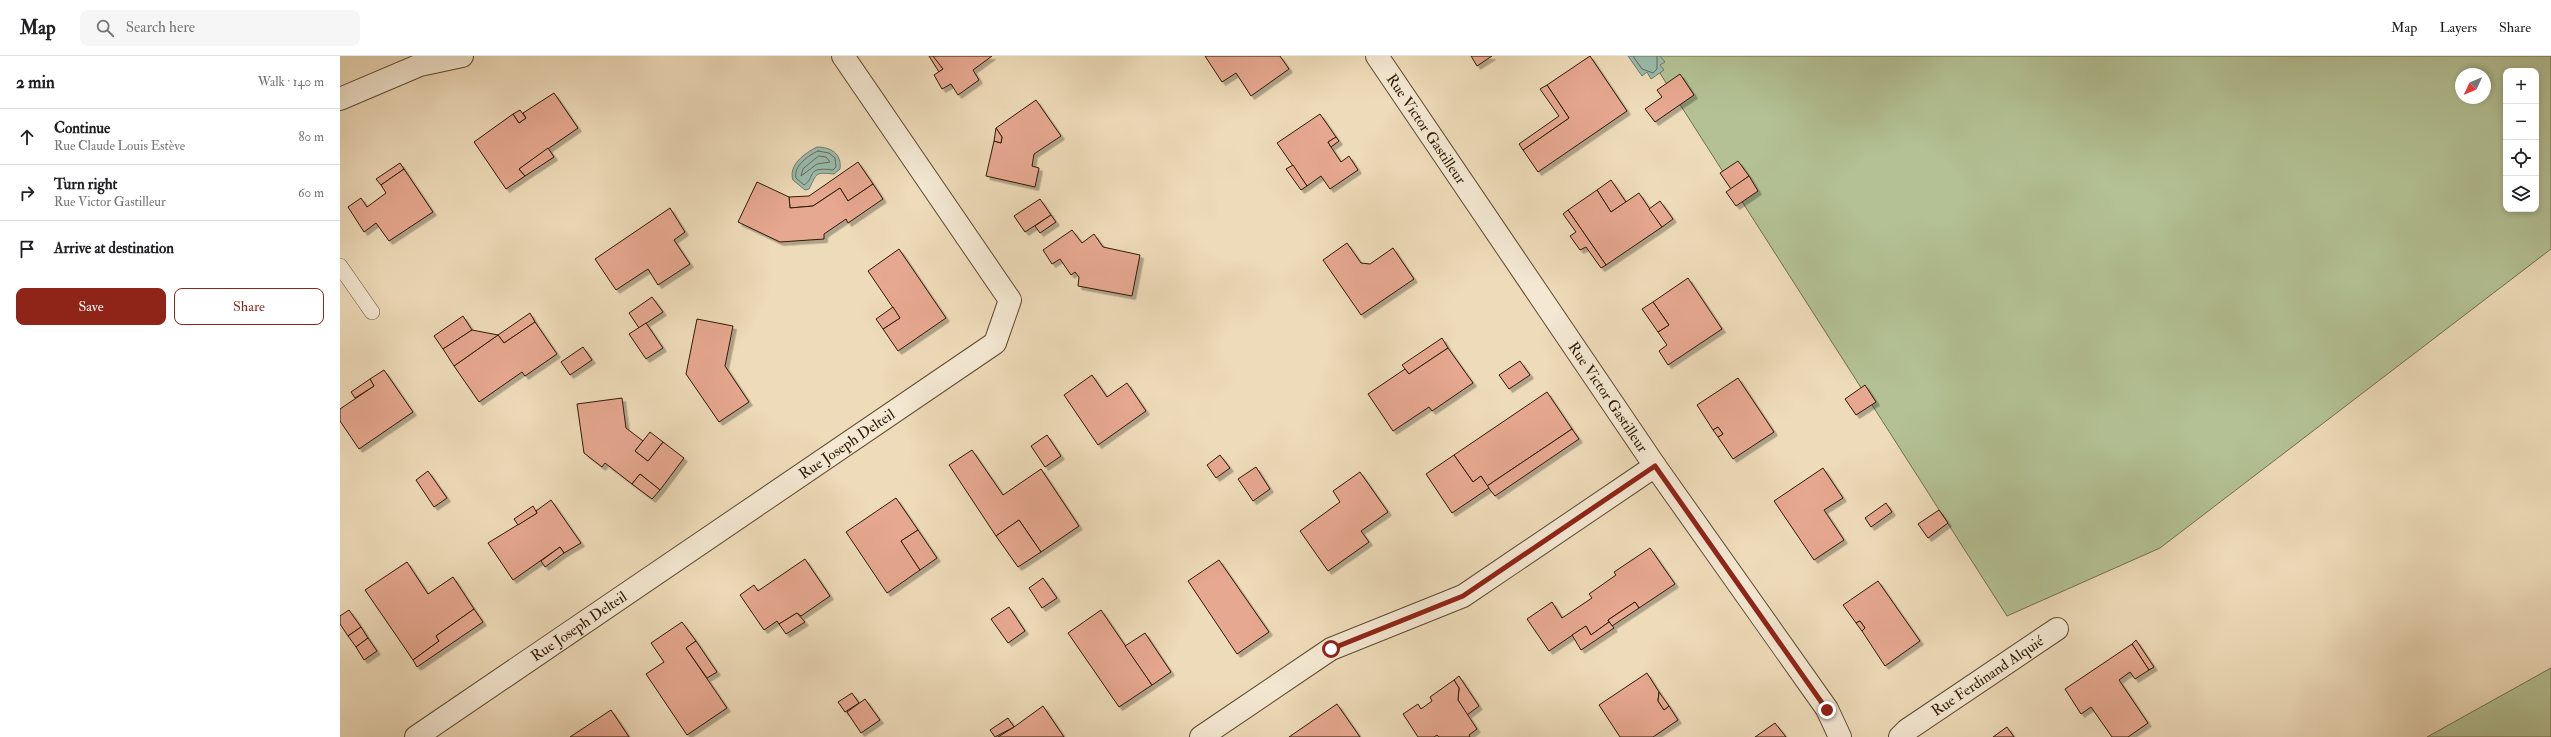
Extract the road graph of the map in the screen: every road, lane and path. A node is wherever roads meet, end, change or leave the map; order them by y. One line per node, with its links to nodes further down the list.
1 (462, 56): 4 (street)
2 (843, 56): 9 (street, Rue Joseph Delteil)
3 (1377, 56): 7 (street, Rue Victor Gastilleur)
4 (340, 99)
5 (340, 266): 6 (lane)
6 (372, 312)
7 (1655, 466): 10 (street); 11 (street, Rue Victor Gastilleur)
8 (2057, 629): 12 (street, Rue Ferdinand Alquié)
9 (416, 737)
10 (1201, 737)
11 (1840, 737)
12 (1900, 737)

